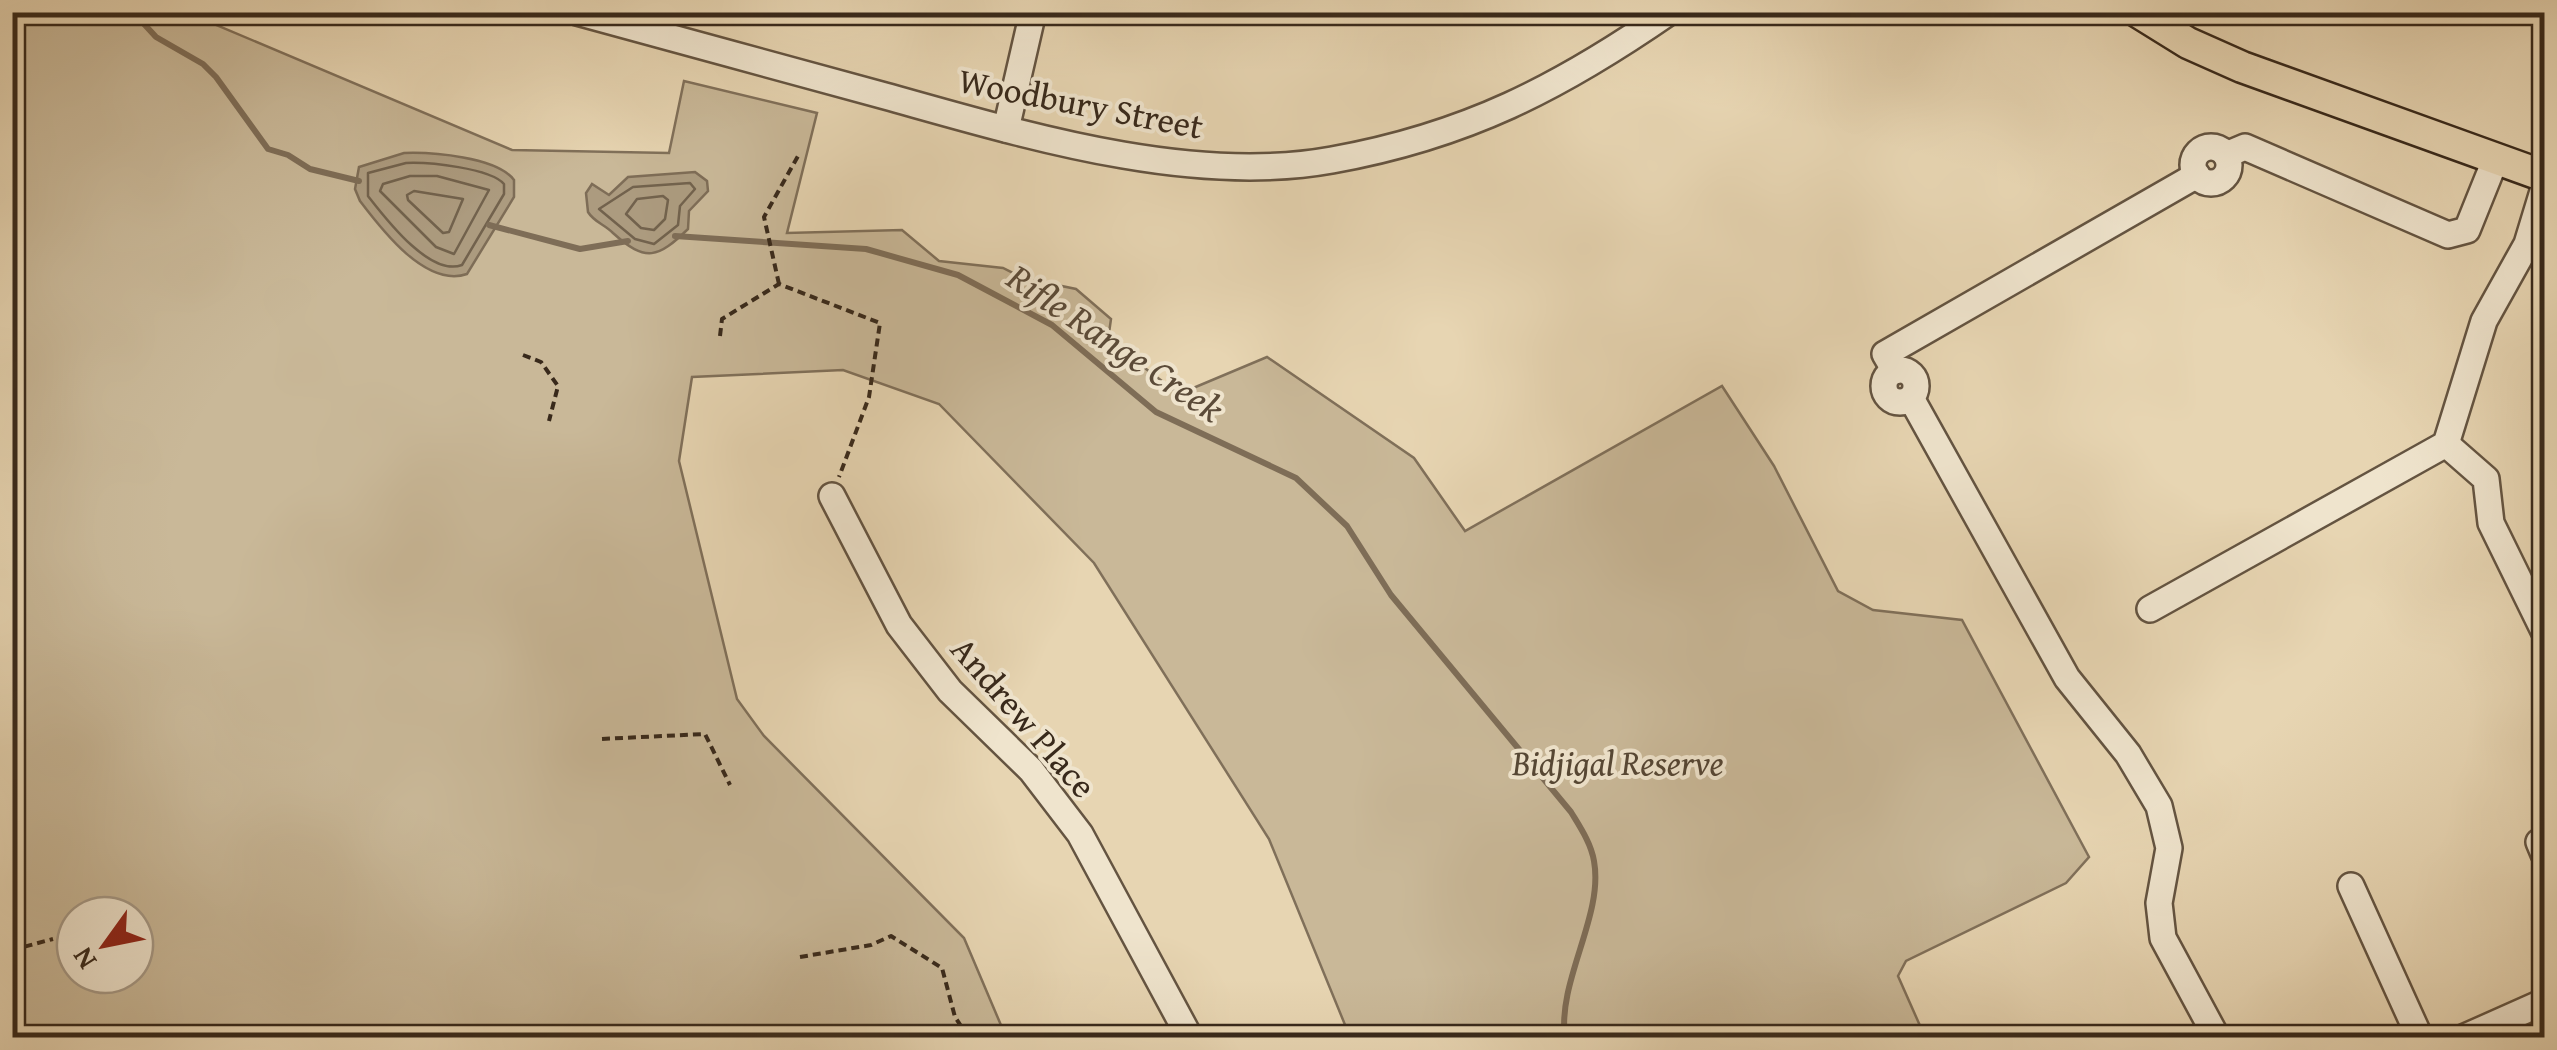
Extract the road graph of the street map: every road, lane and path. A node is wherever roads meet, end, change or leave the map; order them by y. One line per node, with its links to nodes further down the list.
1 (578, 12): 5 (street, Woodbury Street)
2 (1033, 12): 5 (street)
3 (1669, 12): 5 (street, Woodbury Street)
4 (2138, 12): 7 (main road)
5 (1006, 130)
6 (798, 156): 10 (path)
7 (2496, 158): 8 (main road); 27 (street)
8 (2544, 176)
9 (2544, 188): 14 (street)
10 (779, 284): 11 (path); 15 (path)
11 (720, 336)
12 (523, 355): 13 (path)
13 (549, 421)
14 (2446, 444): 16 (street); 17 (street)
15 (832, 496): 26 (street, Andrew Place)
16 (2150, 610)
17 (2544, 630)
18 (602, 739): 19 (path)
19 (730, 785)
20 (2351, 886): 28 (street)
21 (53, 940): 22 (path)
22 (12, 950)
23 (800, 957): 25 (path)
24 (2544, 1002): 29 (street)
25 (970, 1038)
26 (1190, 1038)
27 (2217, 1038)
28 (2420, 1038)
29 (2463, 1038)

